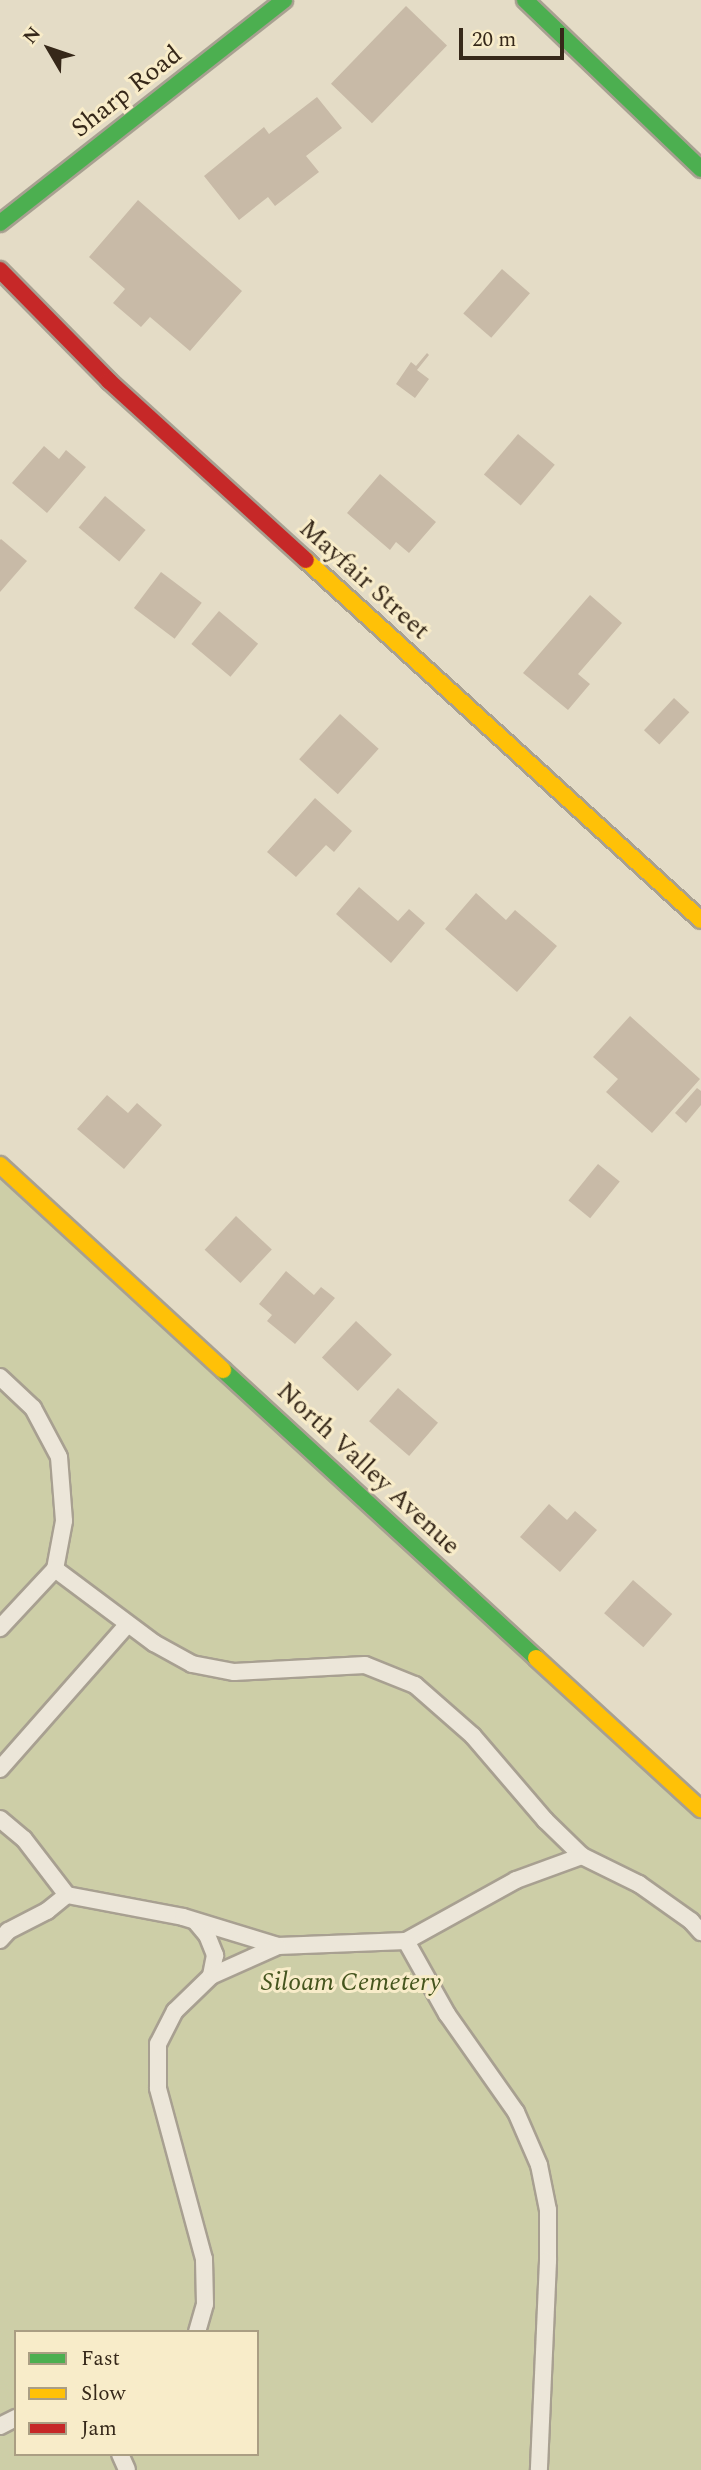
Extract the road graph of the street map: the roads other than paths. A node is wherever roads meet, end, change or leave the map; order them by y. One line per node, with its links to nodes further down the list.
1 (284, 0): 4 (street, Sharp Road)
2 (525, 0): 3 (street)
3 (701, 169)
4 (0, 223)
5 (0, 270): 6 (street, Mayfair Street)
6 (701, 920)
7 (0, 1165): 13 (street, North Valley Avenue)
8 (0, 1377): 9 (lane)
9 (55, 1569): 10 (lane); 11 (lane)
10 (128, 1624): 12 (lane); 15 (lane)
11 (0, 1628)
12 (0, 1769)
13 (701, 1809)
14 (0, 1819): 16 (lane)
15 (582, 1856): 18 (lane); 20 (lane)
16 (67, 1895): 17 (lane); 19 (lane)
17 (195, 1921): 21 (lane); 22 (lane)
18 (701, 1933)
19 (0, 1940)
20 (406, 1941): 21 (lane); 24 (lane)
21 (278, 1946): 22 (lane)
22 (211, 1976): 23 (lane)
23 (198, 2330)
24 (538, 2470)

